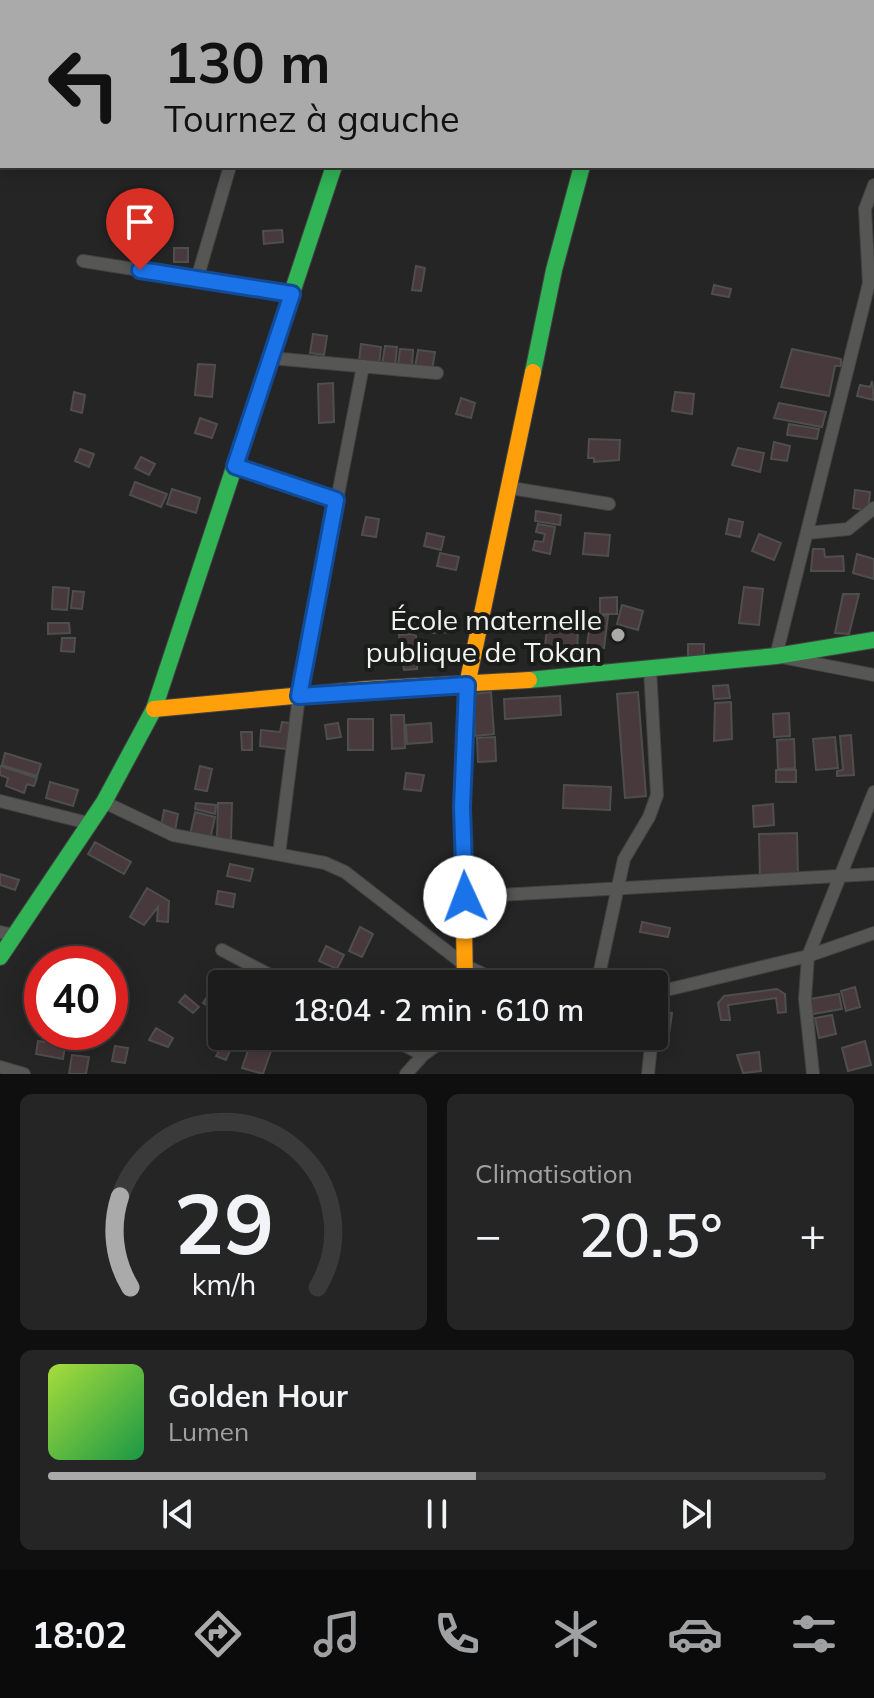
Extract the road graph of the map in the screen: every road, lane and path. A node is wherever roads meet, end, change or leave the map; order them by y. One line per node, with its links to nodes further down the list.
1 (229, 168): 6 (street)
2 (333, 168): 7 (street)
3 (581, 168): 12 (street)
4 (874, 185): 16 (street)
5 (83, 261): 6 (street)
6 (197, 279): 7 (street)
7 (292, 294): 8 (street)
8 (271, 358): 9 (street); 11 (street)
9 (363, 366): 10 (street); 13 (street)
10 (437, 373)
11 (235, 466): 13 (street); 23 (street)
12 (511, 488): 14 (street); 21 (street)
13 (336, 500): 22 (street)
14 (609, 504)
15 (874, 508): 16 (street)
16 (807, 533): 18 (street)
17 (874, 640): 18 (street)
18 (776, 656): 19 (street); 20 (street)
19 (650, 669): 21 (street); 31 (street)
20 (874, 675)
21 (467, 685): 22 (street); 32 (street)
22 (299, 696): 23 (street); 28 (street)
23 (154, 709): 26 (street)
24 (874, 792): 30 (street)
25 (0, 801): 27 (street)
26 (104, 802): 27 (street); 28 (street)
27 (88, 823): 34 (street)
28 (279, 854): 38 (street)
29 (874, 874): 30 (street)
30 (839, 876): 31 (street); 36 (street)
31 (616, 888): 32 (street); 42 (street)
32 (465, 897): 38 (street)
33 (874, 933): 36 (street)
34 (7, 934): 37 (street)
35 (222, 950): 39 (street)
36 (808, 956): 43 (street); 52 (street)
37 (0, 957)
38 (466, 966): 40 (street); 41 (street)
39 (260, 970)
40 (466, 970)
41 (475, 970)
42 (600, 970)
43 (668, 989)
44 (414, 1050): 47 (street)
45 (430, 1050): 47 (street)
46 (651, 1050): 51 (street)
47 (423, 1055): 50 (street)
48 (0, 1067): 49 (street)
49 (24, 1074)
50 (406, 1074)
51 (648, 1074)
52 (813, 1074)

